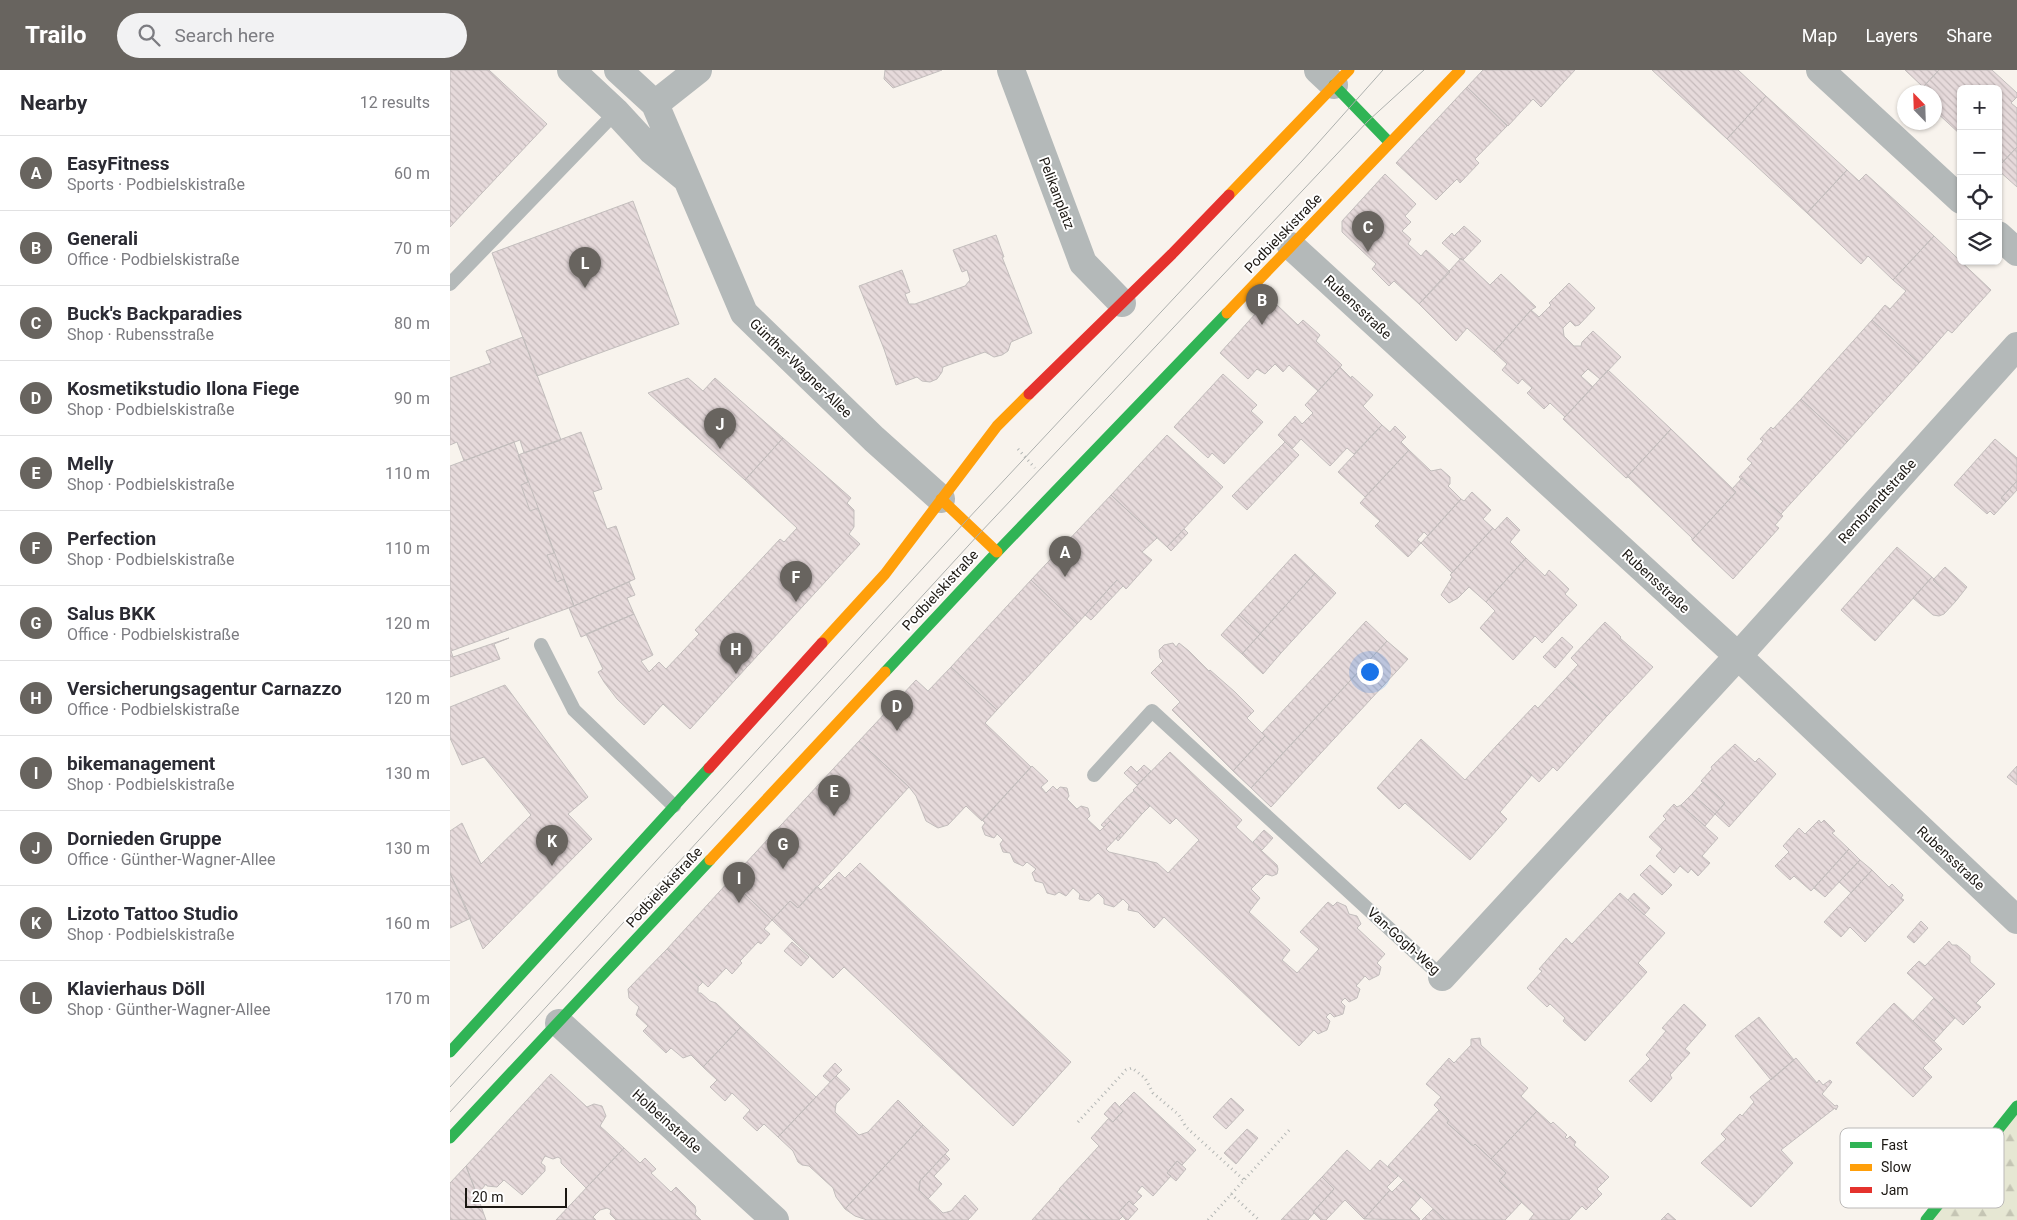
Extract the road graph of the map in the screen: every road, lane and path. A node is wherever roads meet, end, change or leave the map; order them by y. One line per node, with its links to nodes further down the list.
1 (571, 70): 9 (street, Günther-Wagner-Allee)
2 (618, 70): 8 (street, Günther-Wagner-Allee)
3 (698, 70): 8 (street)
4 (1010, 70): 17 (street, Pelikanplatz)
5 (1460, 70): 10 (main road, Podbielskistraße)
6 (1820, 70): 12 (street)
7 (1334, 75): 10 (main road); 17 (main road)
8 (655, 104): 11 (street, Günther-Wagner-Allee)
9 (616, 112): 11 (street, Günther-Wagner-Allee); 16 (lane)
10 (1389, 142): 14 (main road, Podbielskistraße)
11 (689, 181): 21 (street, Günther-Wagner-Allee)
12 (1957, 196)
13 (2002, 239): 15 (street)
14 (1291, 246): 20 (main road, Podbielskistraße); 24 (street, Rubensstraße)
15 (2017, 252)
16 (450, 284)
17 (1122, 303): 19 (main road)
18 (2011, 363): 24 (street, Rembrandtstraße)
19 (996, 426): 20 (path); 21 (main road)
20 (1056, 491): 22 (main road, Podbielskistraße)
21 (941, 499): 22 (main road); 26 (main road)
22 (997, 552): 29 (main road, Podbielskistraße)
23 (541, 645): 26 (lane)
24 (1738, 656): 27 (street, Rubensstraße); 28 (street, Van-Gogh-Weg)
25 (1094, 775): 28 (lane, Van-Gogh-Weg)
26 (674, 806): 30 (main road)
27 (2017, 920)
28 (1442, 977)
29 (559, 1023): 35 (main road, Podbielskistraße); 39 (street, Holbeinstraße)
30 (450, 1052)
31 (2017, 1106): 34 (main road)
32 (1078, 1122): 36 (path)
33 (1291, 1128): 36 (path)
34 (1999, 1128)
35 (450, 1138)
36 (1244, 1180): 37 (path)
37 (1231, 1194): 40 (path); 41 (path)
38 (1936, 1208): 42 (main road)
39 (775, 1220)
40 (1208, 1220)
41 (1259, 1220)
42 (1926, 1220)

